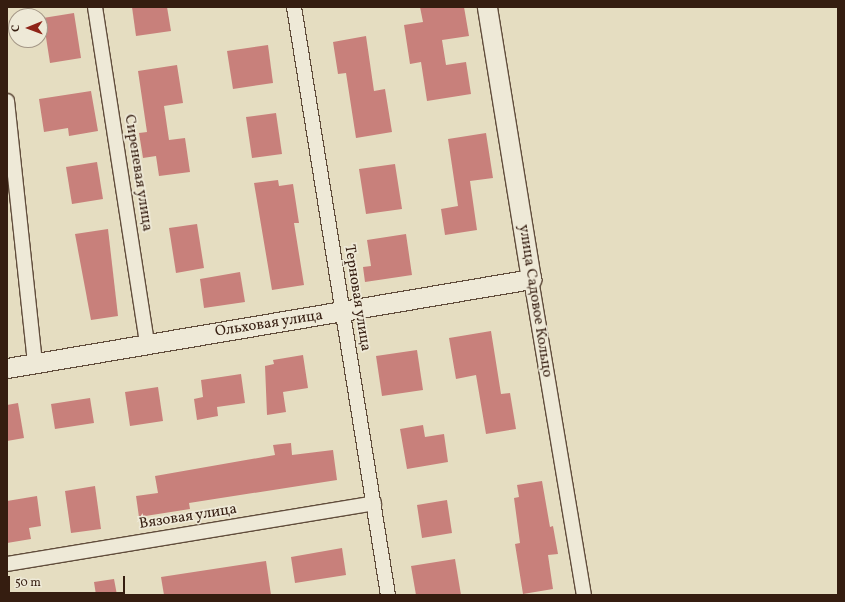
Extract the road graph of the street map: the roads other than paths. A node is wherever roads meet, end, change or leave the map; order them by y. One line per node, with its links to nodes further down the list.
1 (95, 7): 7 (street, Сиреневая улица)
2 (294, 7): 6 (street, Терновая улица)
3 (487, 7): 5 (street, улица Садовое Кольцо)
4 (7, 101): 8 (street)
5 (531, 279): 6 (street, Ольховая улица); 13 (street, улица Садовое Кольцо)
6 (342, 313): 7 (street, Ольховая улица); 10 (street, Терновая улица)
7 (147, 344): 8 (street, Ольховая улица)
8 (35, 363): 9 (street, Ольховая улица)
9 (7, 368)
10 (374, 503): 11 (street, Вязовая улица); 12 (street, Терновая улица)
11 (7, 564)
12 (388, 595)
13 (584, 595)

